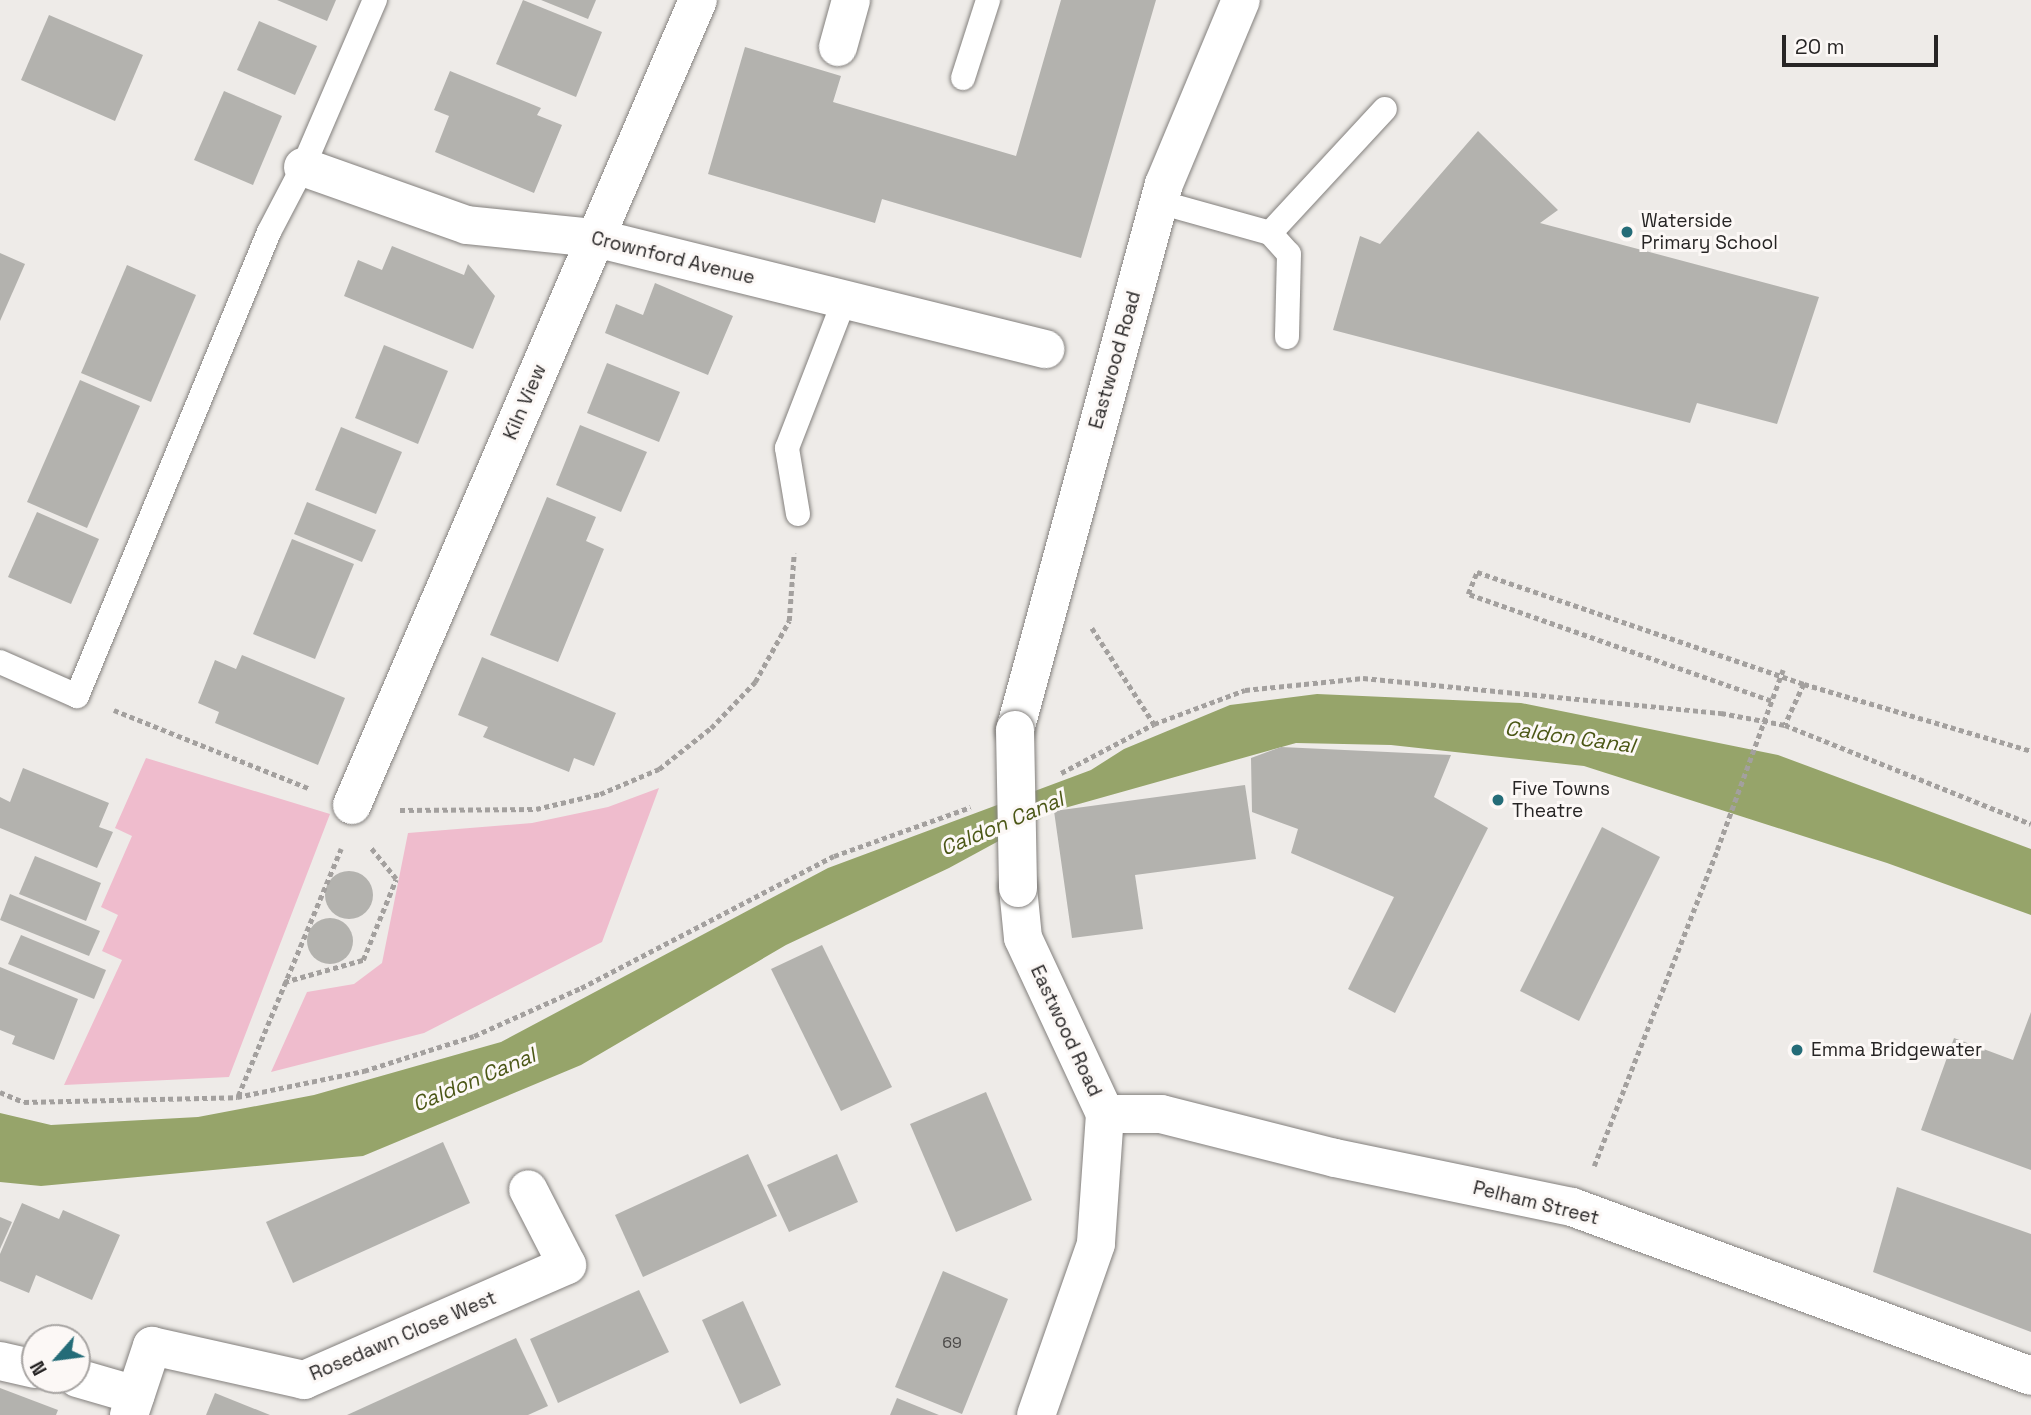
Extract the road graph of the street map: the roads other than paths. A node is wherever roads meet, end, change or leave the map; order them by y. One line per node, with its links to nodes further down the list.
1 (376, 0): 9 (lane)
2 (698, 0): 12 (street, Kiln View)
3 (851, 0): 6 (street)
4 (988, 0): 7 (lane)
5 (1241, 0): 10 (street, Eastwood Road)
6 (838, 47)
7 (962, 78)
8 (1385, 108): 11 (lane)
9 (303, 167): 12 (street, Crownford Avenue); 17 (lane)
10 (1159, 202): 11 (lane); 19 (street, Eastwood Road, bridge)
11 (1270, 233): 14 (lane)
12 (596, 238): 13 (street, Crownford Avenue); 18 (street, Kiln View)
13 (844, 301): 15 (street, Crownford Avenue); 16 (lane)
14 (1287, 337)
15 (1046, 349)
16 (798, 514)
17 (0, 662)
18 (351, 815)
19 (1105, 1114): 23 (street, Pelham Street); 26 (street, Eastwood Road)
20 (528, 1189): 25 (street, Rosedawn Close West)
21 (0, 1361): 22 (street)
22 (21, 1366)
23 (2031, 1376)
24 (91, 1385): 25 (street)
25 (132, 1405)
26 (1035, 1415)

